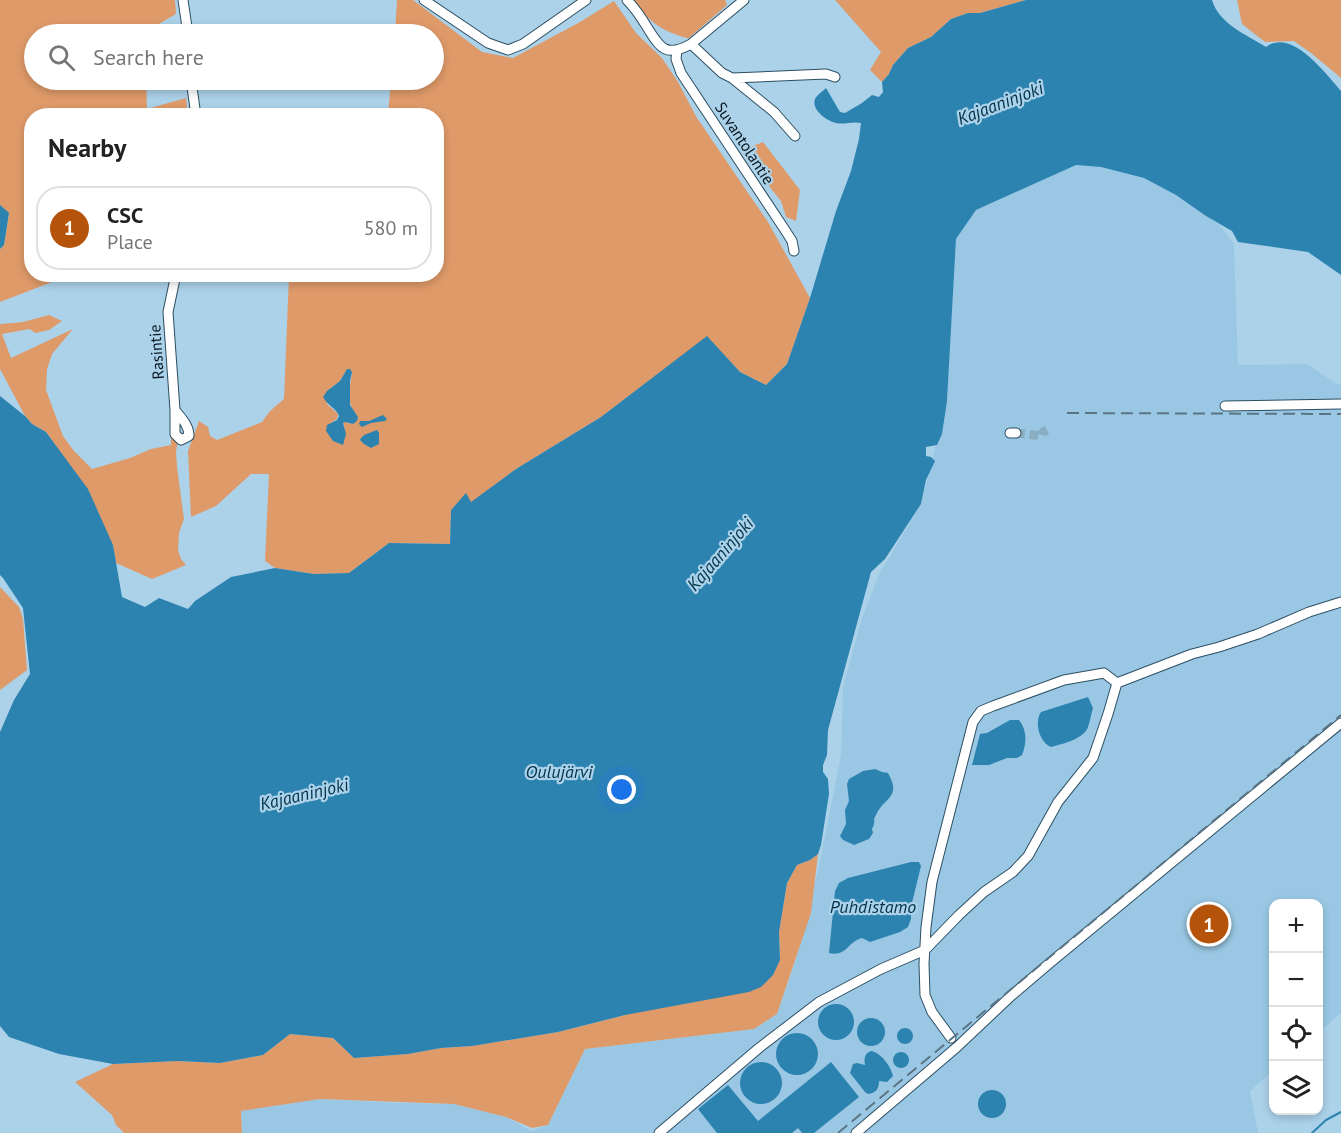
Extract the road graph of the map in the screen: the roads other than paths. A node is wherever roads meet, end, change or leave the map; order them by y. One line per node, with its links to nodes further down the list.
1 (183, 0): 6 (street)
2 (424, 0): 3 (street)
3 (586, 0)
4 (627, 0): 8 (street)
5 (744, 0): 7 (street)
6 (187, 24)
7 (691, 44): 8 (street); 10 (street)
8 (677, 50): 14 (street, Suvantolantie)
9 (835, 77): 10 (street)
10 (732, 78): 13 (street)
11 (192, 90): 12 (street)
12 (195, 108)
13 (795, 136)
14 (794, 251)
15 (174, 282): 18 (street, Rasintie)
16 (1341, 404): 17 (street)
17 (1225, 406)
18 (175, 410): 18 (street, Rasintie)
19 (1341, 602): 20 (street)
20 (1117, 683): 22 (street); 22 (street)
21 (1341, 723): 25 (street)
22 (925, 950): 23 (street); 24 (street)
23 (951, 1038)
24 (659, 1133)
25 (856, 1133)

